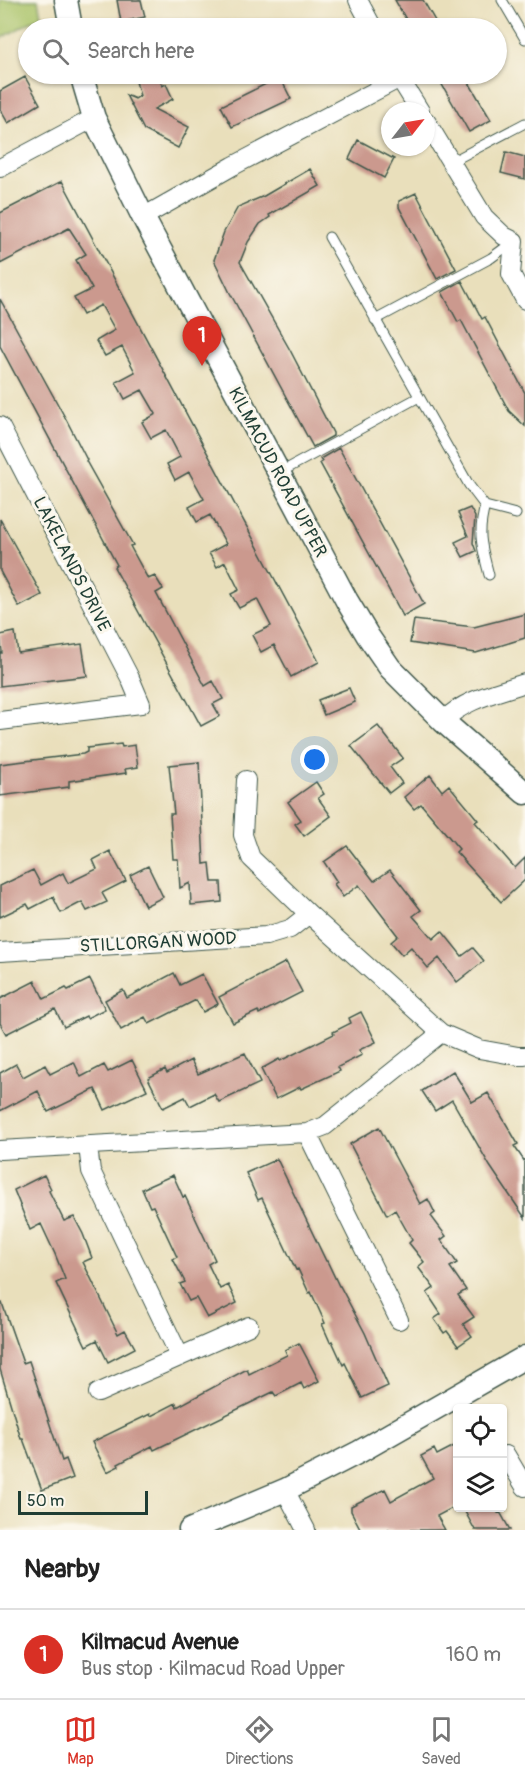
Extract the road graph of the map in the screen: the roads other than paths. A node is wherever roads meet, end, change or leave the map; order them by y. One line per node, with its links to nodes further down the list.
1 (66, 0): 4 (street)
2 (358, 0): 5 (street)
3 (502, 0): 6 (lane)
4 (69, 18)
5 (368, 18)
6 (525, 39)
7 (84, 84): 11 (street, KILMACUD ROAD UPPER)
8 (384, 84): 16 (street)
9 (404, 84): 10 (street)
10 (415, 102)
11 (94, 118): 15 (street); 16 (street, KILMACUD ROAD UPPER)
12 (525, 123): 14 (lane)
13 (435, 136): 14 (street)
14 (451, 162): 18 (street)
15 (0, 168)
16 (143, 217): 23 (street, KILMACUD ROAD UPPER)
17 (329, 237): 20 (lane)
18 (520, 241): 19 (street); 20 (lane)
19 (525, 300)
20 (375, 320): 21 (lane)
21 (419, 397): 23 (lane); 24 (lane)
22 (0, 426): 28 (street, LAKELANDS DRIVE)
23 (278, 473): 29 (street, KILMACUD ROAD UPPER)
24 (485, 506): 25 (lane); 26 (lane)
25 (516, 514)
26 (489, 575)
27 (525, 683): 29 (street)
28 (0, 721)
29 (443, 721): 31 (street, KILMACUD ROAD UPPER)
30 (246, 780): 32 (street)
31 (525, 793)
32 (309, 914): 33 (street, STILLORGAN WOOD); 34 (street)
33 (0, 952)
34 (441, 1033): 35 (street); 36 (street)
35 (523, 1061)
36 (308, 1133): 37 (street); 39 (street)
37 (88, 1146): 38 (street); 41 (street)
38 (0, 1150)
39 (399, 1320)
40 (249, 1326): 41 (street)
41 (180, 1357): 43 (street)
42 (525, 1358): 46 (street)
43 (98, 1393)
44 (507, 1457): 45 (street)
45 (525, 1487)
46 (285, 1490): 47 (street); 48 (street)
47 (190, 1530)
48 (306, 1530)

